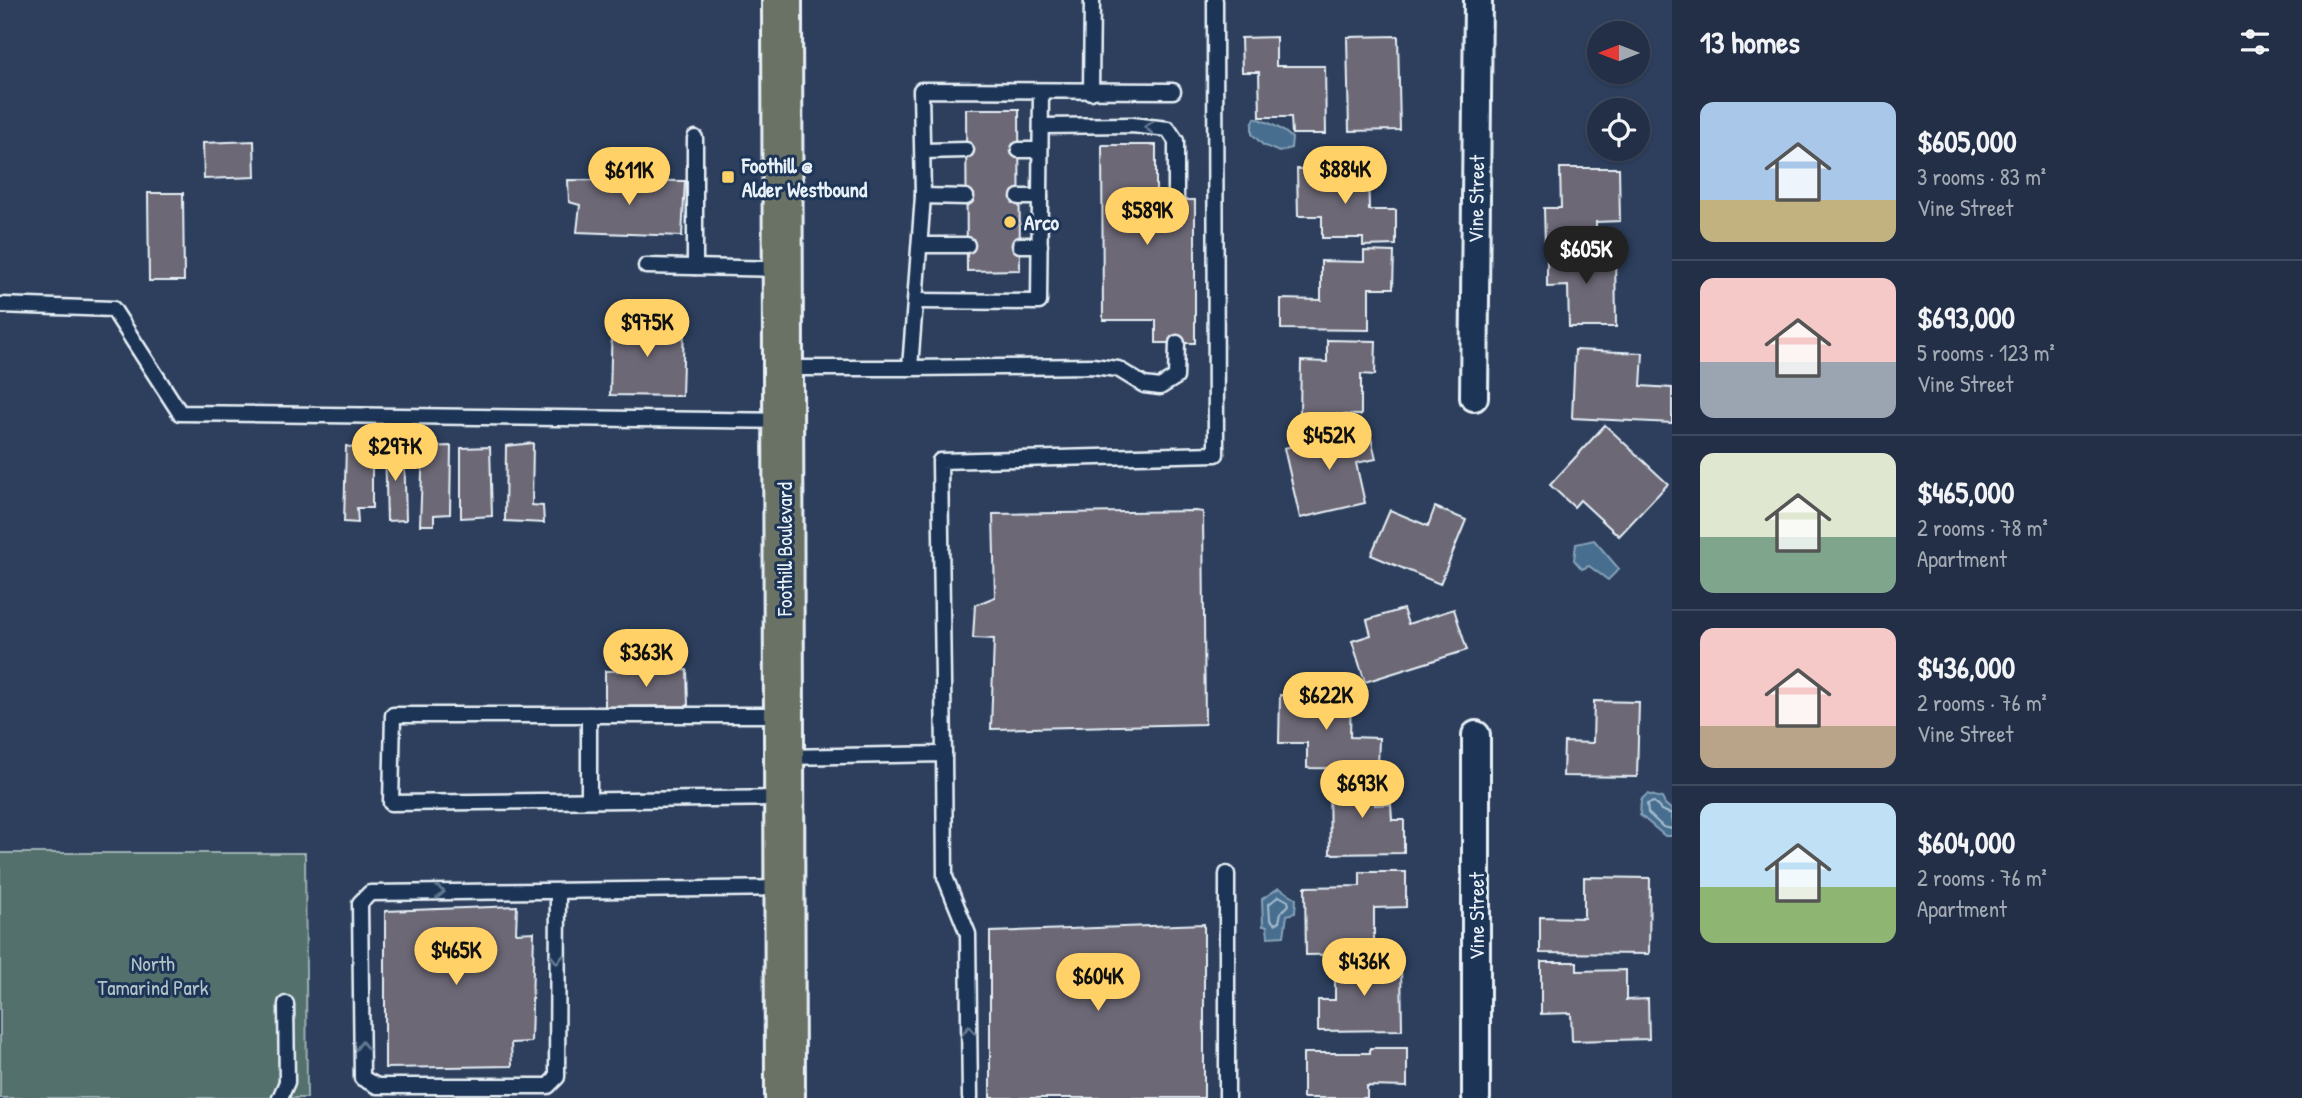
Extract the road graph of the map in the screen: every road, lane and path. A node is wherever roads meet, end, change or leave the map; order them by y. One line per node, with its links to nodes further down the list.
1 (782, 0): 25 (main road, Foothill Boulevard)
2 (1092, 0): 6 (lane)
3 (1215, 0): 36 (lane)
4 (1478, 0): 31 (street, Vine Street)
5 (1041, 92): 6 (lane); 8 (lane); 13 (lane)
6 (1091, 92): 7 (lane)
7 (1173, 92)
8 (1041, 126): 12 (lane); 18 (lane, one-way to 8)
9 (695, 138): 24 (lane)
10 (966, 150): 13 (lane)
11 (1019, 150): 12 (lane)
12 (1040, 150): 17 (lane)
13 (923, 151): 14 (lane)
14 (923, 197): 15 (lane); 19 (lane)
15 (966, 197)
16 (1019, 197): 17 (lane)
17 (1040, 197): 22 (lane)
18 (1176, 200)
19 (920, 245): 20 (lane); 26 (lane)
20 (967, 245)
21 (1020, 245): 22 (lane)
22 (1040, 245): 26 (lane)
23 (646, 266): 24 (lane)
24 (695, 267): 25 (lane)
25 (782, 269): 29 (main road, Foothill Boulevard)
26 (916, 301): 30 (lane)
27 (0, 305): 32 (lane)
28 (1177, 343): 30 (lane)
29 (783, 368): 30 (lane); 32 (main road, Foothill Boulevard)
30 (910, 368)
31 (1474, 397)
32 (784, 421): 34 (main road, Foothill Boulevard)
33 (589, 715): 34 (lane); 39 (lane); 39 (lane)
34 (784, 715): 37 (main road, Foothill Boulevard)
35 (1476, 734): 48 (street, Vine Street)
36 (944, 754): 37 (lane); 46 (lane, one-way to 36)
37 (784, 757): 38 (main road, Foothill Boulevard)
38 (784, 798): 39 (lane); 41 (main road, Foothill Boulevard)
39 (589, 800)
40 (1227, 874): 47 (lane)
41 (785, 888): 42 (lane); 45 (main road, Foothill Boulevard)
42 (558, 891): 42 (lane, one-way to 42)
43 (286, 1004): 44 (lane)
44 (280, 1098)
45 (785, 1098)
46 (970, 1098)
47 (1227, 1098)
48 (1476, 1098)

